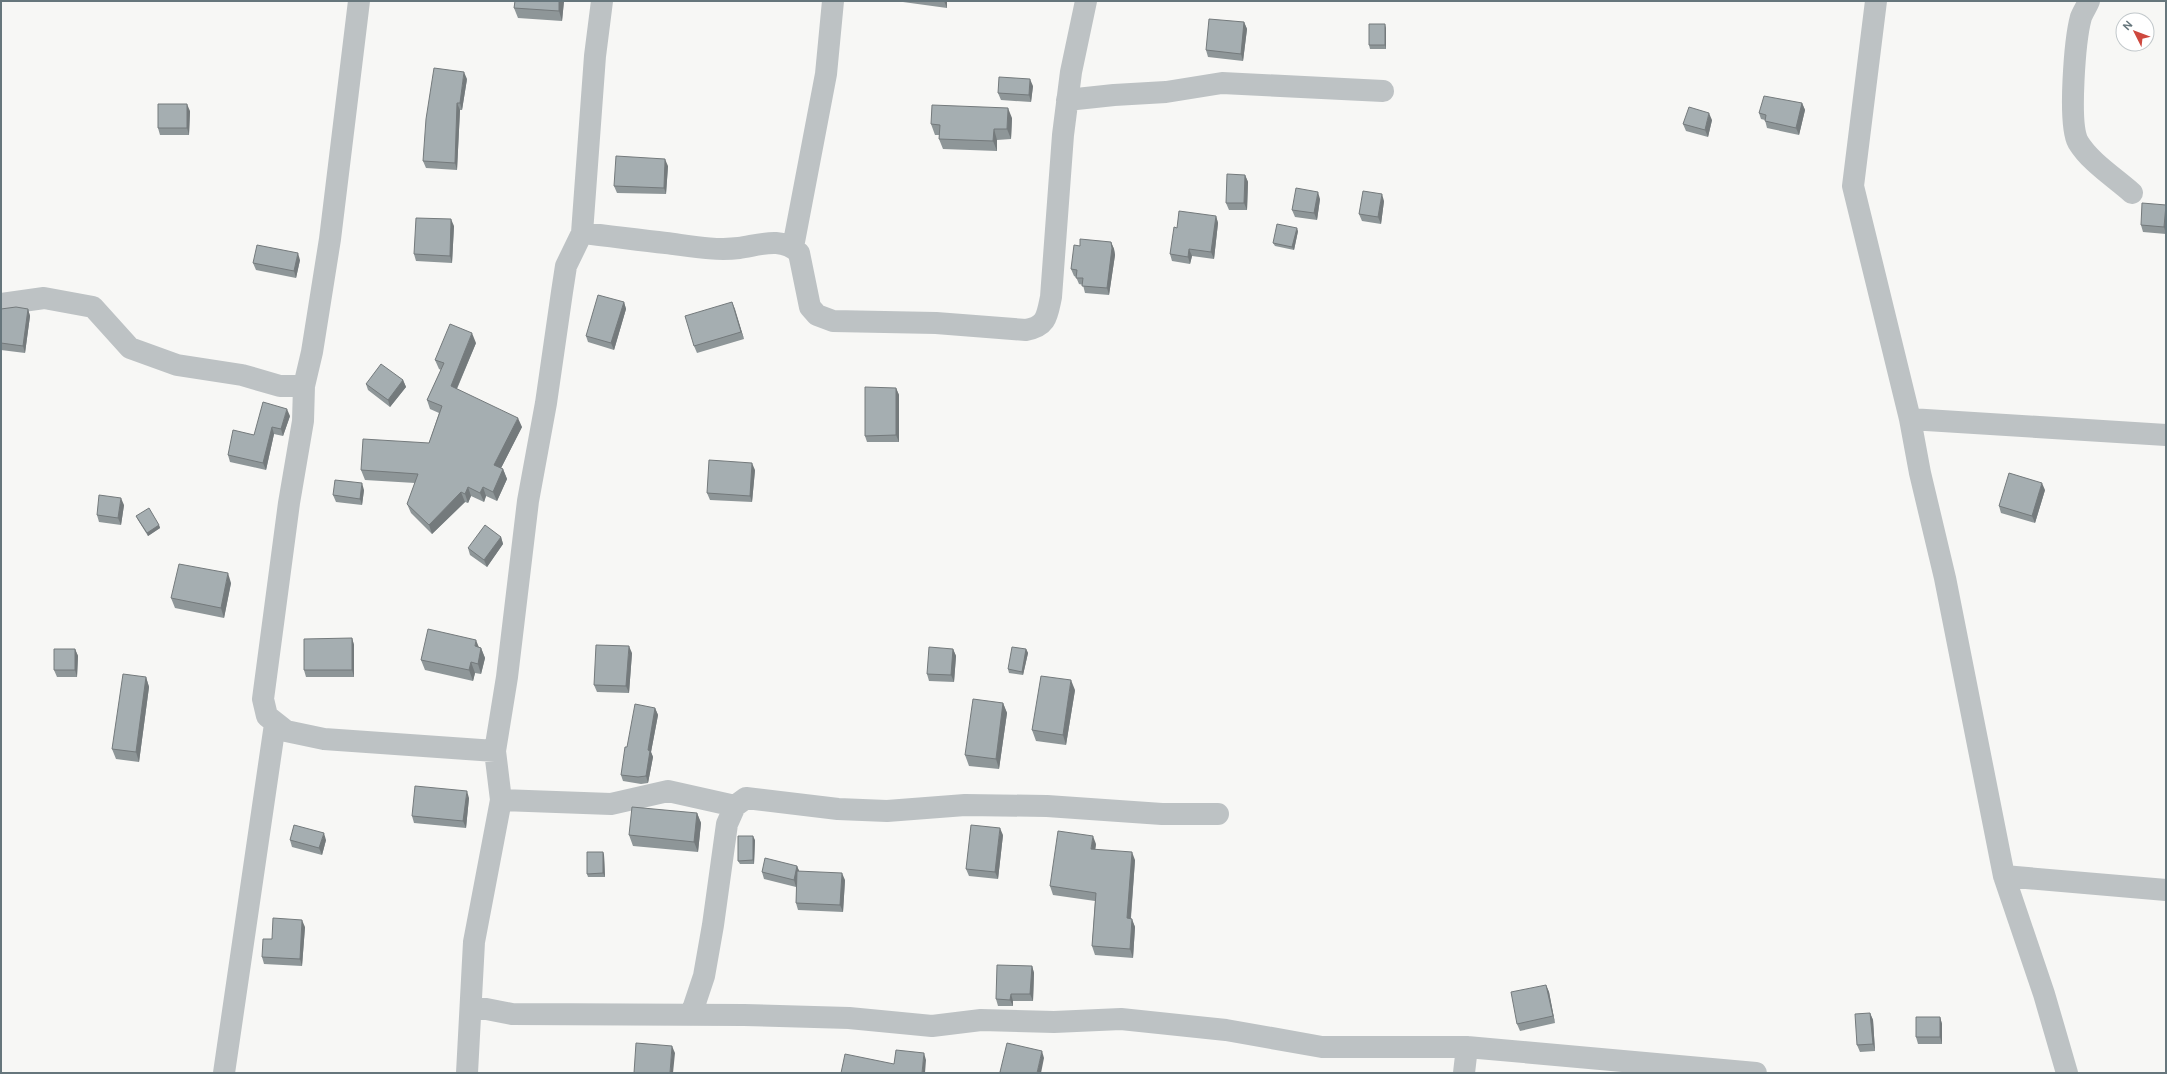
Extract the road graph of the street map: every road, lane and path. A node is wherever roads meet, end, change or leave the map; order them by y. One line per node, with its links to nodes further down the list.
1 (359, 1): 13 (street)
2 (602, 1): 10 (street)
3 (833, 1): 11 (street)
4 (1086, 1): 8 (street)
5 (1876, 1): 14 (street)
6 (2089, 1): 9 (street)
7 (1383, 91): 8 (street)
8 (1067, 100): 11 (street)
9 (2132, 193)
10 (582, 233): 11 (street); 17 (street)
11 (793, 247)
12 (1, 304): 13 (street)
13 (304, 386): 16 (street)
14 (1910, 419): 15 (street); 21 (street)
15 (2166, 435)
16 (275, 724): 17 (street); 26 (street)
17 (495, 752): 18 (street)
18 (501, 800): 19 (street); 23 (street)
19 (735, 806): 20 (street); 24 (street)
20 (1218, 814)
21 (2004, 876): 22 (street); 30 (street)
22 (2166, 890)
23 (471, 1006): 24 (street); 27 (street)
24 (692, 1015): 25 (street)
25 (1467, 1047): 28 (street); 29 (street)
26 (224, 1073)
27 (467, 1073)
28 (1464, 1073)
29 (1756, 1073)
30 (2066, 1073)

